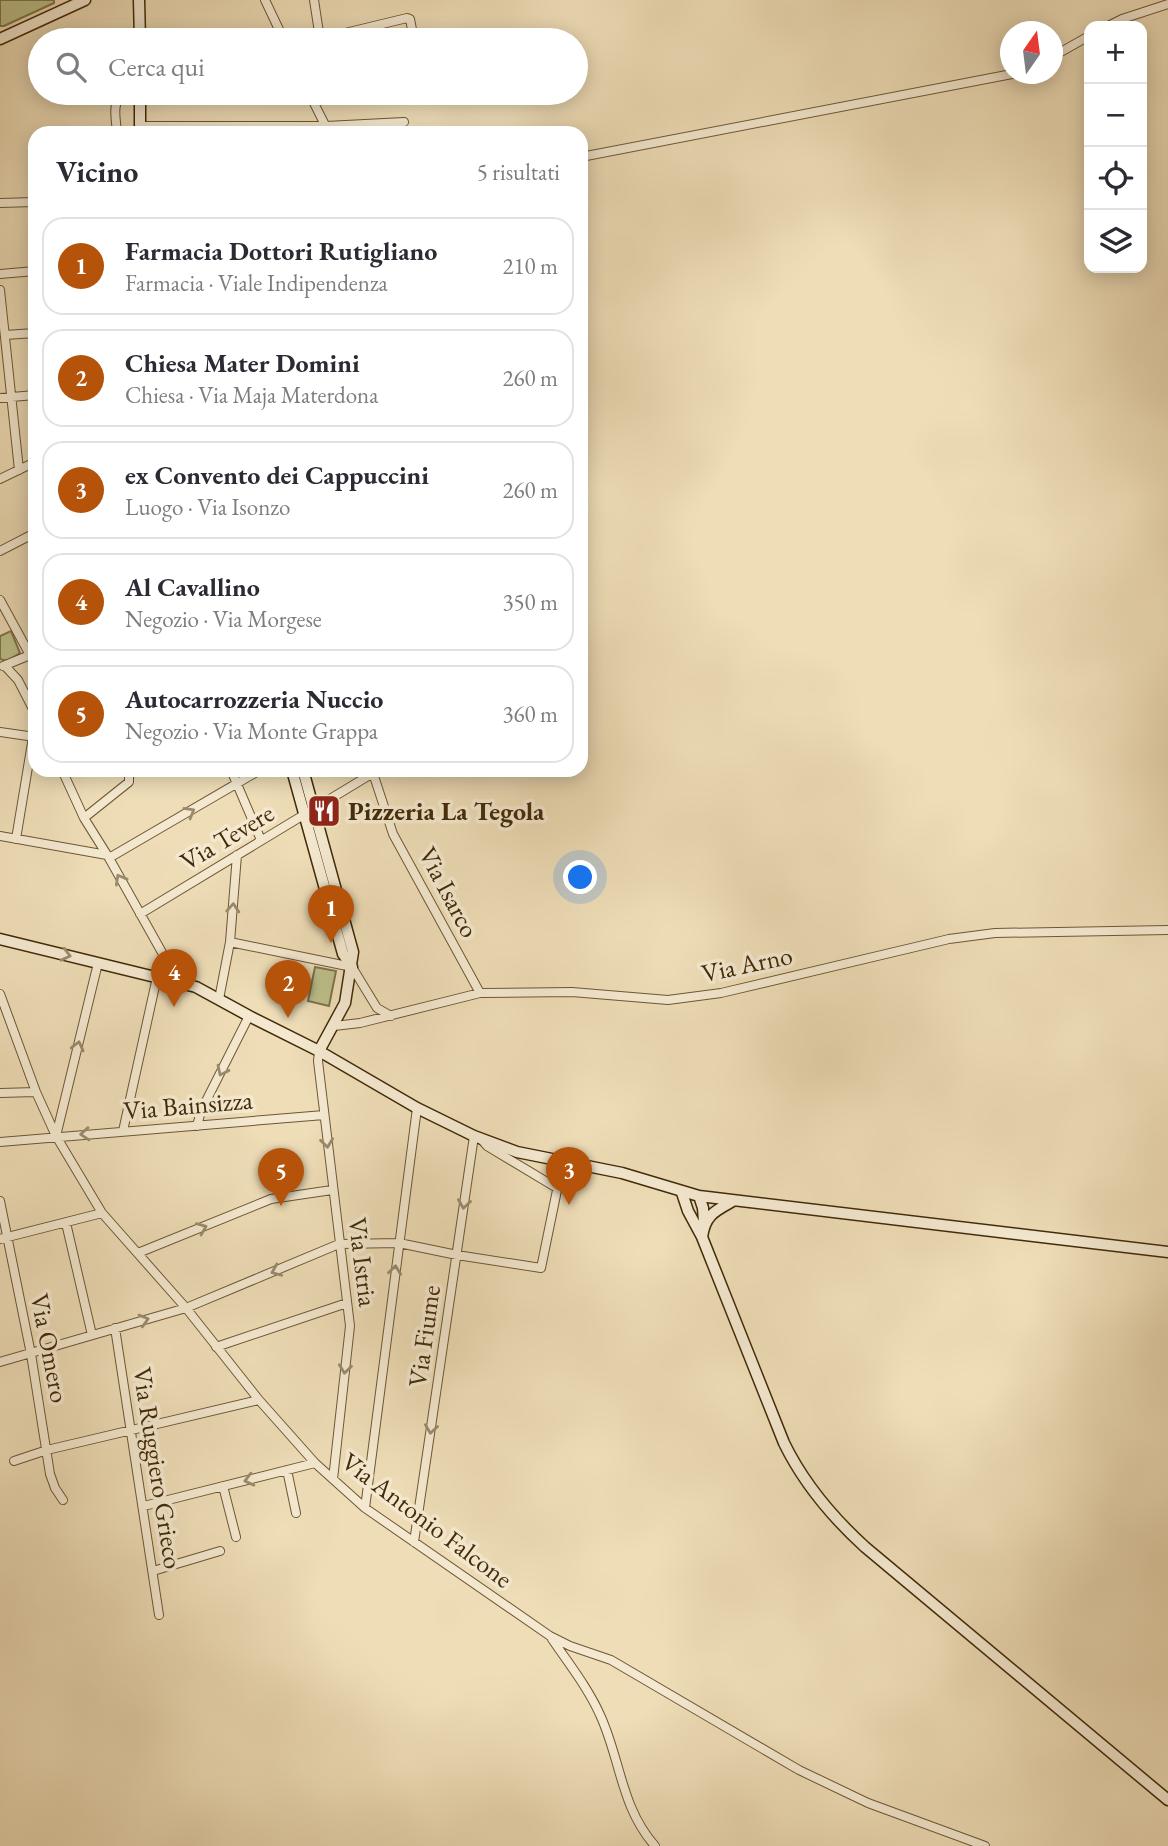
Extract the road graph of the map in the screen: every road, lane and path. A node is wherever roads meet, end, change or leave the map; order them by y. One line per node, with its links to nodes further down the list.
1 (85, 0): 6 (street)
2 (139, 0): 8 (street)
3 (265, 0): 9 (street)
4 (314, 0): 10 (street)
5 (1168, 4): 7 (street)
6 (61, 5): 13 (street)
7 (1118, 21)
8 (140, 28)
9 (278, 28)
10 (317, 28)
11 (367, 28): 12 (street)
12 (413, 28)
13 (0, 39)
14 (1084, 39): 15 (street)
15 (1063, 51)
16 (1000, 76): 25 (street)
17 (115, 105): 21 (street)
18 (140, 105): 22 (street)
19 (315, 105): 23 (street)
20 (404, 122): 24 (street)
21 (117, 126)
22 (140, 126)
23 (326, 126)
24 (361, 126)
25 (588, 156)
26 (28, 202): 27 (street)
27 (0, 203)
28 (28, 272): 29 (street)
29 (0, 274)
30 (0, 290): 32 (street)
31 (28, 333): 32 (street)
32 (5, 335): 35 (street)
33 (28, 396): 35 (street)
34 (0, 398): 35 (street)
35 (11, 398): 37 (street)
36 (28, 466): 37 (street)
37 (19, 470): 38 (street)
38 (0, 479)
39 (28, 537): 40 (street)
40 (0, 551)
41 (0, 600): 42 (street)
42 (28, 647)
43 (28, 656): 44 (street)
44 (2, 666): 45 (street)
45 (28, 699)
46 (0, 732): 47 (street)
47 (28, 736)
48 (28, 771): 61 (street)
49 (65, 777): 59 (street)
50 (129, 777): 59 (street)
51 (234, 777): 57 (street)
52 (248, 777): 57 (street)
53 (295, 777): 58 (street)
54 (304, 777): 58 (street)
55 (363, 777): 58 (street, Via Tevere)
56 (374, 777): 73 (street, Via Isarco)
57 (237, 784): 62 (street); 64 (street, one-way to 57)
58 (309, 811): 62 (street, Via Tevere); 70 (street)
59 (84, 818): 64 (street)
60 (0, 836): 61 (street)
61 (16, 839): 64 (street)
62 (261, 840): 63 (street, Via Tevere)
63 (237, 855): 65 (street, Via Tevere); 68 (street, one-way to 63)
64 (108, 857): 65 (street, one-way to 64)
65 (140, 914): 72 (street)
66 (1168, 930): 73 (street, Via Arno)
67 (0, 939): 69 (street, one-way to 69)
68 (230, 942): 70 (street); 75 (street)
69 (97, 963): 71 (street); 86 (street, one-way to 69)
70 (352, 967): 77 (street); 78 (street)
71 (157, 977): 72 (street); 85 (street)
72 (177, 981): 75 (street)
73 (480, 993): 77 (street, Via Arno)
74 (0, 994): 80 (street, Via Antonio Falcone)
75 (219, 999): 76 (street)
76 (248, 1016): 79 (street); 84 (street, one-way to 84)
77 (391, 1016): 78 (street, Via Arno)
78 (334, 1026): 79 (street)
79 (319, 1051): 82 (street); 83 (street, Via Istria)
80 (36, 1092): 81 (street); 86 (street, Via Antonio Falcone)
81 (0, 1093)
82 (417, 1108): 87 (street); 101 (street)
83 (324, 1115): 84 (street, Via Bainsizza); 91 (street, Via Istria, one-way to 91)
84 (197, 1126): 85 (street, Via Bainsizza)
85 (123, 1131): 86 (street, Via Bainsizza, one-way to 86)
86 (56, 1136): 88 (street, Via Bainsizza); 96 (street, Via Antonio Falcone)
87 (477, 1138): 89 (street); 90 (street); 105 (street, Via Fiume, one-way to 105)
88 (0, 1142)
89 (563, 1161): 90 (street); 92 (street)
90 (557, 1188): 105 (street)
91 (332, 1190): 102 (street, Via Istria); 104 (street, one-way to 91)
92 (682, 1192): 93 (street); 99 (street)
93 (699, 1196): 95 (street); 97 (street)
94 (0, 1201): 100 (street, Via Omero)
95 (733, 1201): 97 (street); 103 (street)
96 (102, 1213): 98 (street); 104 (street, Via Antonio Falcone)
97 (704, 1222): 99 (street)
98 (66, 1223): 100 (street); 109 (street)
99 (702, 1237): 131 (street)
100 (4, 1239): 111 (street, Via Omero)
101 (398, 1243): 102 (street); 105 (street); 123 (street, one-way to 101)
102 (338, 1244): 106 (street, Via Istria); 107 (street, one-way to 107)
103 (1168, 1252)
104 (138, 1253): 107 (street, Via Antonio Falcone)
105 (457, 1255): 126 (street, Via Fiume, one-way to 126)
106 (347, 1303): 110 (street); 119 (street, Via Istria, one-way to 119)
107 (186, 1308): 108 (street, one-way to 107); 110 (street, Via Antonio Falcone)
108 (116, 1328): 109 (street); 114 (street, Via Ruggiero Grieco)
109 (93, 1335): 111 (street)
110 (216, 1347): 113 (street, Via Antonio Falcone)
111 (31, 1354): 112 (street); 115 (street, Via Omero)
112 (0, 1362)
113 (259, 1400): 114 (street); 117 (street, Via Antonio Falcone)
114 (132, 1432): 115 (street); 122 (street, Via Ruggiero Grieco)
115 (47, 1450): 116 (street); 121 (street, Via Omero)
116 (14, 1461)
117 (315, 1463): 118 (street); 119 (street, Via Antonio Falcone)
118 (287, 1470): 120 (street, one-way to 120); 124 (street)
119 (333, 1479): 123 (street, Via Antonio Falcone)
120 (223, 1486): 122 (street); 125 (street)
121 (63, 1500)
122 (144, 1506): 128 (street, Via Ruggiero Grieco)
123 (365, 1508): 126 (street, Via Antonio Falcone)
124 (296, 1513)
125 (236, 1537)
126 (414, 1542): 130 (street, Via Antonio Falcone)
127 (220, 1551): 128 (street)
128 (153, 1572): 129 (street, Via Ruggiero Grieco)
129 (159, 1615)
130 (550, 1636): 132 (street); 133 (street, Via Antonio Falcone)
131 (1168, 1800)
132 (655, 1846)
133 (985, 1846)

